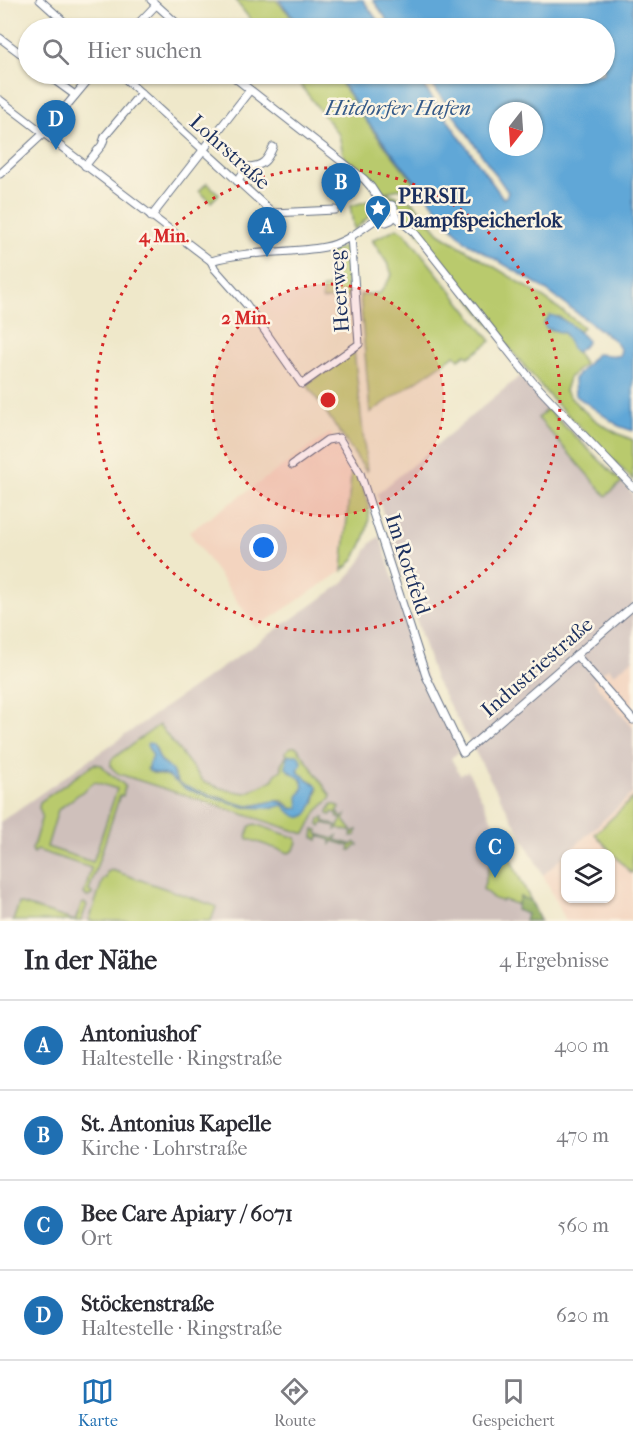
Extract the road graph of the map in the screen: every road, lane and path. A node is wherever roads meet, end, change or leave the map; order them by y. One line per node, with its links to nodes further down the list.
1 (40, 0): 3 (street)
2 (154, 2): 4 (street); 5 (street)
3 (60, 18)
4 (142, 18)
5 (171, 18)
6 (0, 38): 7 (street)
7 (18, 52)
8 (60, 84): 14 (street)
9 (84, 84): 14 (street)
10 (131, 84): 13 (street, Lohrstraße)
11 (242, 84): 12 (street)
12 (250, 90): 18 (street); 22 (street)
13 (141, 93): 18 (street, Lohrstraße); 19 (street)
14 (75, 95): 16 (street)
15 (0, 100): 16 (street)
16 (43, 134): 19 (street); 20 (street)
17 (273, 147): 21 (street)
18 (204, 150): 21 (street, Lohrstraße); 25 (street)
19 (85, 166): 25 (street)
20 (0, 174)
21 (237, 181): 23 (street, Lohrstraße)
22 (382, 204): 24 (street); 26 (street)
23 (335, 210)
24 (395, 216): 26 (street); 30 (street)
25 (151, 217): 28 (street)
26 (378, 219): 27 (street)
27 (351, 236): 28 (street); 28 (street, Heerweg)
28 (211, 261)
29 (292, 465): 34 (street, Im Rottfeld)
30 (633, 487)
31 (633, 606): 32 (street, Industriestraße)
32 (576, 655): 33 (street); 34 (street, Industriestraße)
33 (633, 720)
34 (463, 753)

